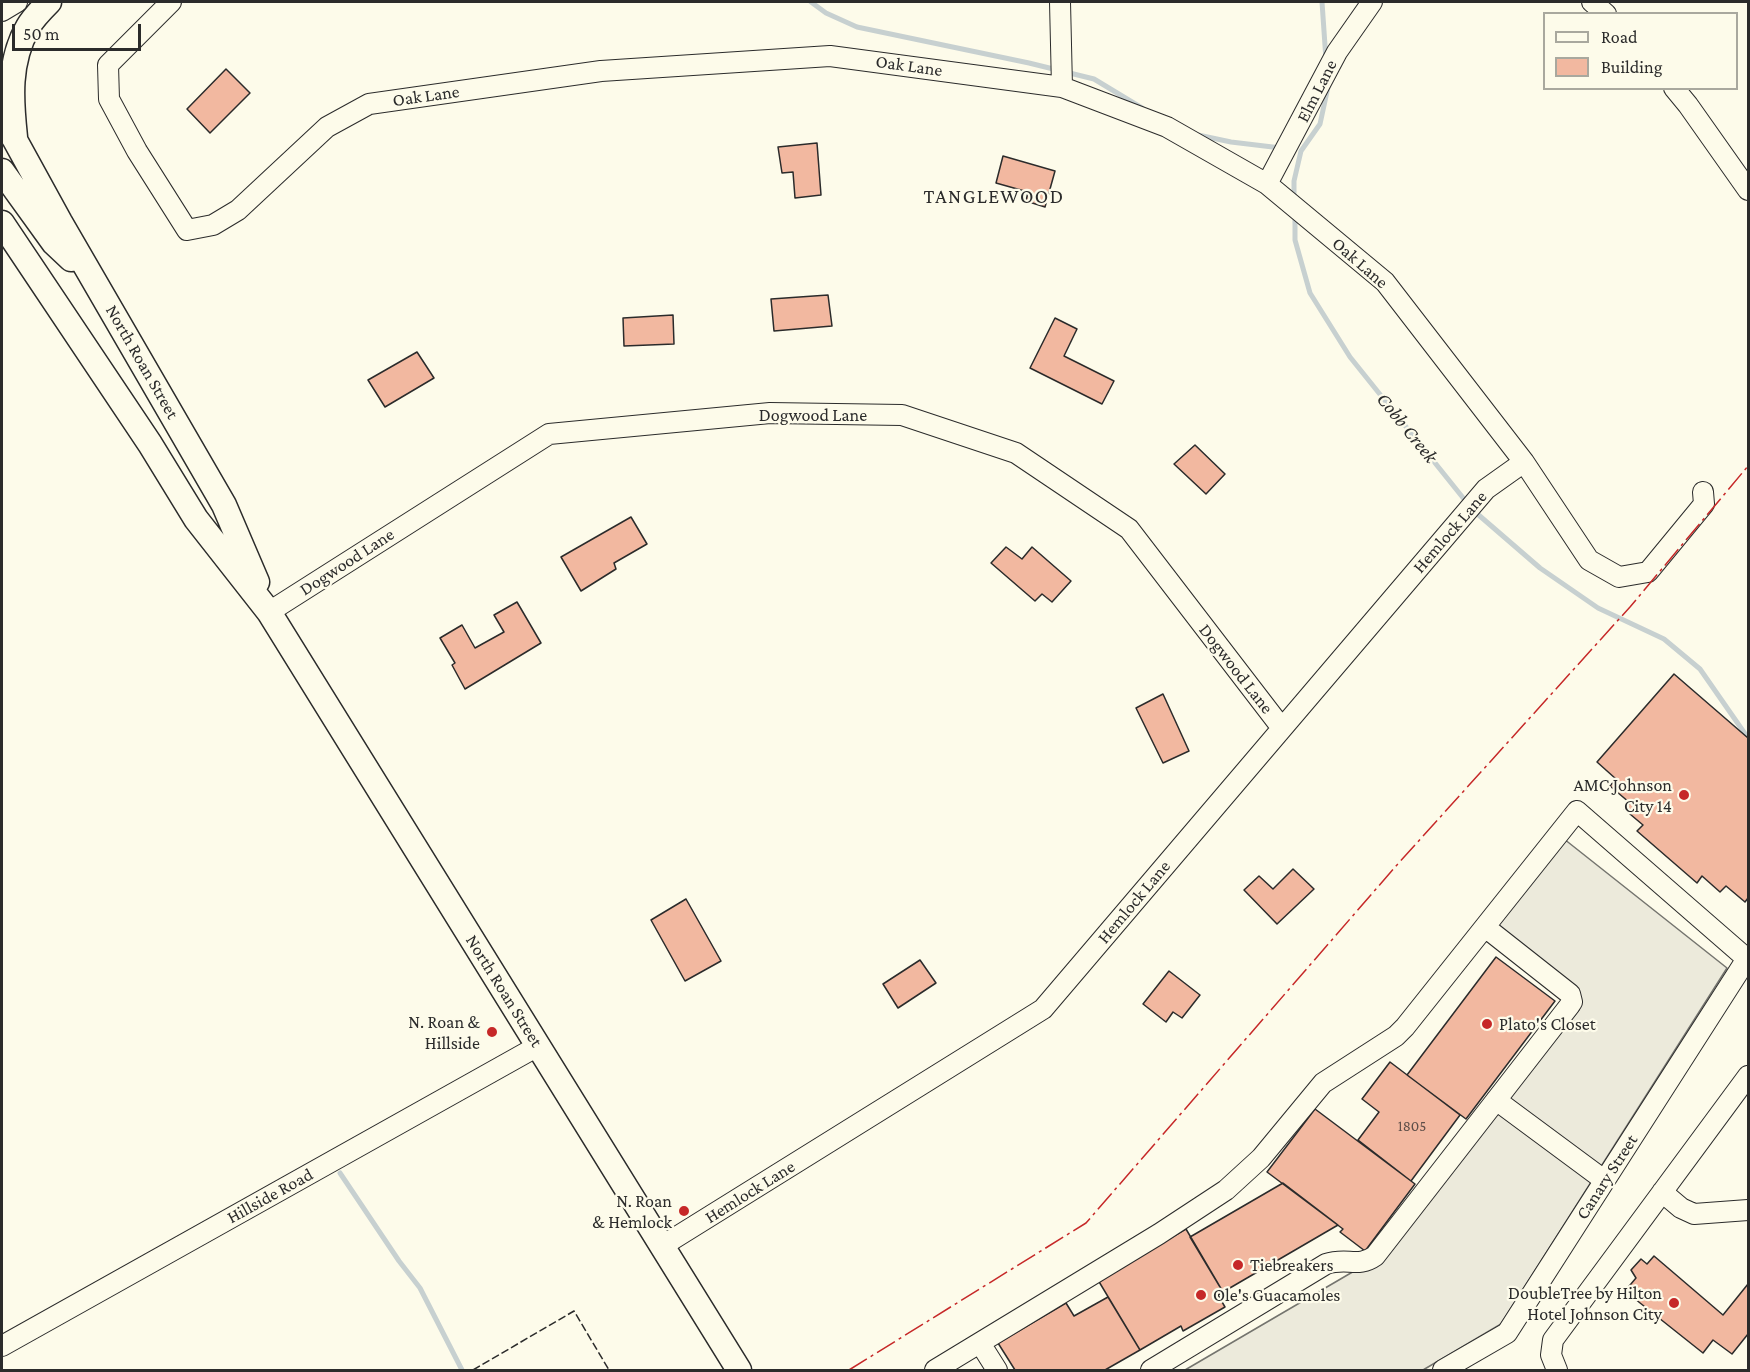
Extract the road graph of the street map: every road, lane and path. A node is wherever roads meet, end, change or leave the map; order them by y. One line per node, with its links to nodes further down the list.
1 (17, 2): 7 (street)
2 (49, 2): 12 (main road)
3 (171, 2): 9 (street, Oak Lane)
4 (1060, 2): 9 (street)
5 (1372, 2): 14 (street, Elm Lane)
6 (1592, 2): 8 (street)
7 (2, 11)
8 (1604, 12)
9 (1062, 87): 14 (street, Oak Lane)
10 (1676, 90): 15 (street)
11 (2, 119): 12 (main road, North Roan Street)
12 (15, 140): 17 (main road, North Roan Street)
13 (2, 171): 17 (main road)
14 (1267, 184): 18 (street, Oak Lane)
15 (1749, 190)
16 (2, 223): 20 (main road, North Roan Street)
17 (95, 281): 20 (main road, North Roan Street)
18 (1524, 462): 19 (street, Oak Lane); 21 (street, Hemlock Lane)
19 (1703, 492)
20 (269, 612): 21 (street, Dogwood Lane); 24 (main road, North Roan Street)
21 (1281, 727): 30 (street, Hemlock Lane)
22 (1485, 927): 23 (street); 26 (street); 31 (street)
23 (1748, 958): 27 (street, Canary Street)
24 (538, 1046): 30 (main road, North Roan Street); 32 (street, Hillside Road)
25 (1749, 1076): 28 (street)
26 (1496, 1100): 27 (street); 36 (street)
27 (1604, 1180): 37 (street, Canary Street)
28 (1662, 1192): 29 (street); 38 (street)
29 (1749, 1210)
30 (662, 1246): 33 (main road, North Roan Street)
31 (980, 1343): 34 (street); 35 (street)
32 (2, 1346)
33 (739, 1371)
34 (935, 1371)
35 (997, 1371)
36 (1151, 1371)
37 (1443, 1371)
38 (1557, 1371)

